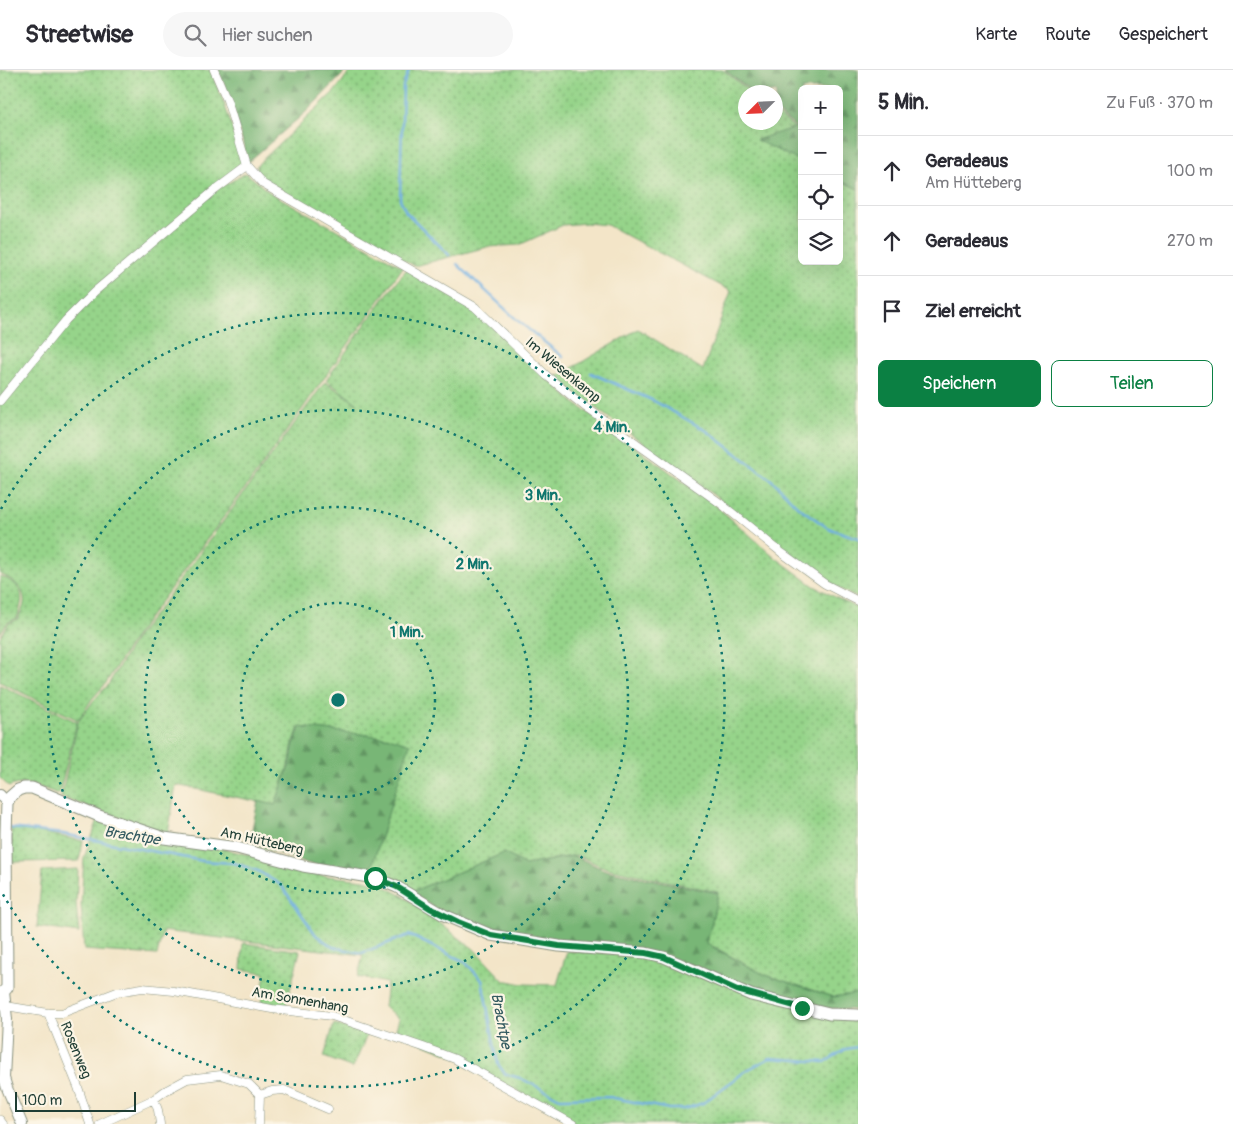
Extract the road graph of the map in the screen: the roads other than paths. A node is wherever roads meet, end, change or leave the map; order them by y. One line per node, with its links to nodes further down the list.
1 (214, 70): 2 (street)
2 (248, 166): 3 (street); 4 (street, Im Wiesenkamp)
3 (0, 402)
4 (858, 601)
5 (4, 804): 6 (main road); 9 (main road, Am Hütteberg)
6 (2, 993): 7 (street)
7 (6, 1006): 8 (street, Am Sonnenhang); 15 (street)
8 (48, 1013): 16 (street, Rosenweg); 20 (street, Am Sonnenhang)
9 (858, 1015)
10 (260, 1095): 11 (street); 12 (street); 19 (street)
11 (154, 1099): 17 (street); 18 (street)
12 (328, 1108)
13 (0, 1120): 14 (street)
14 (3, 1124)
15 (22, 1124)
16 (90, 1124)
17 (100, 1124)
18 (160, 1124)
19 (259, 1124)
20 (573, 1124)

